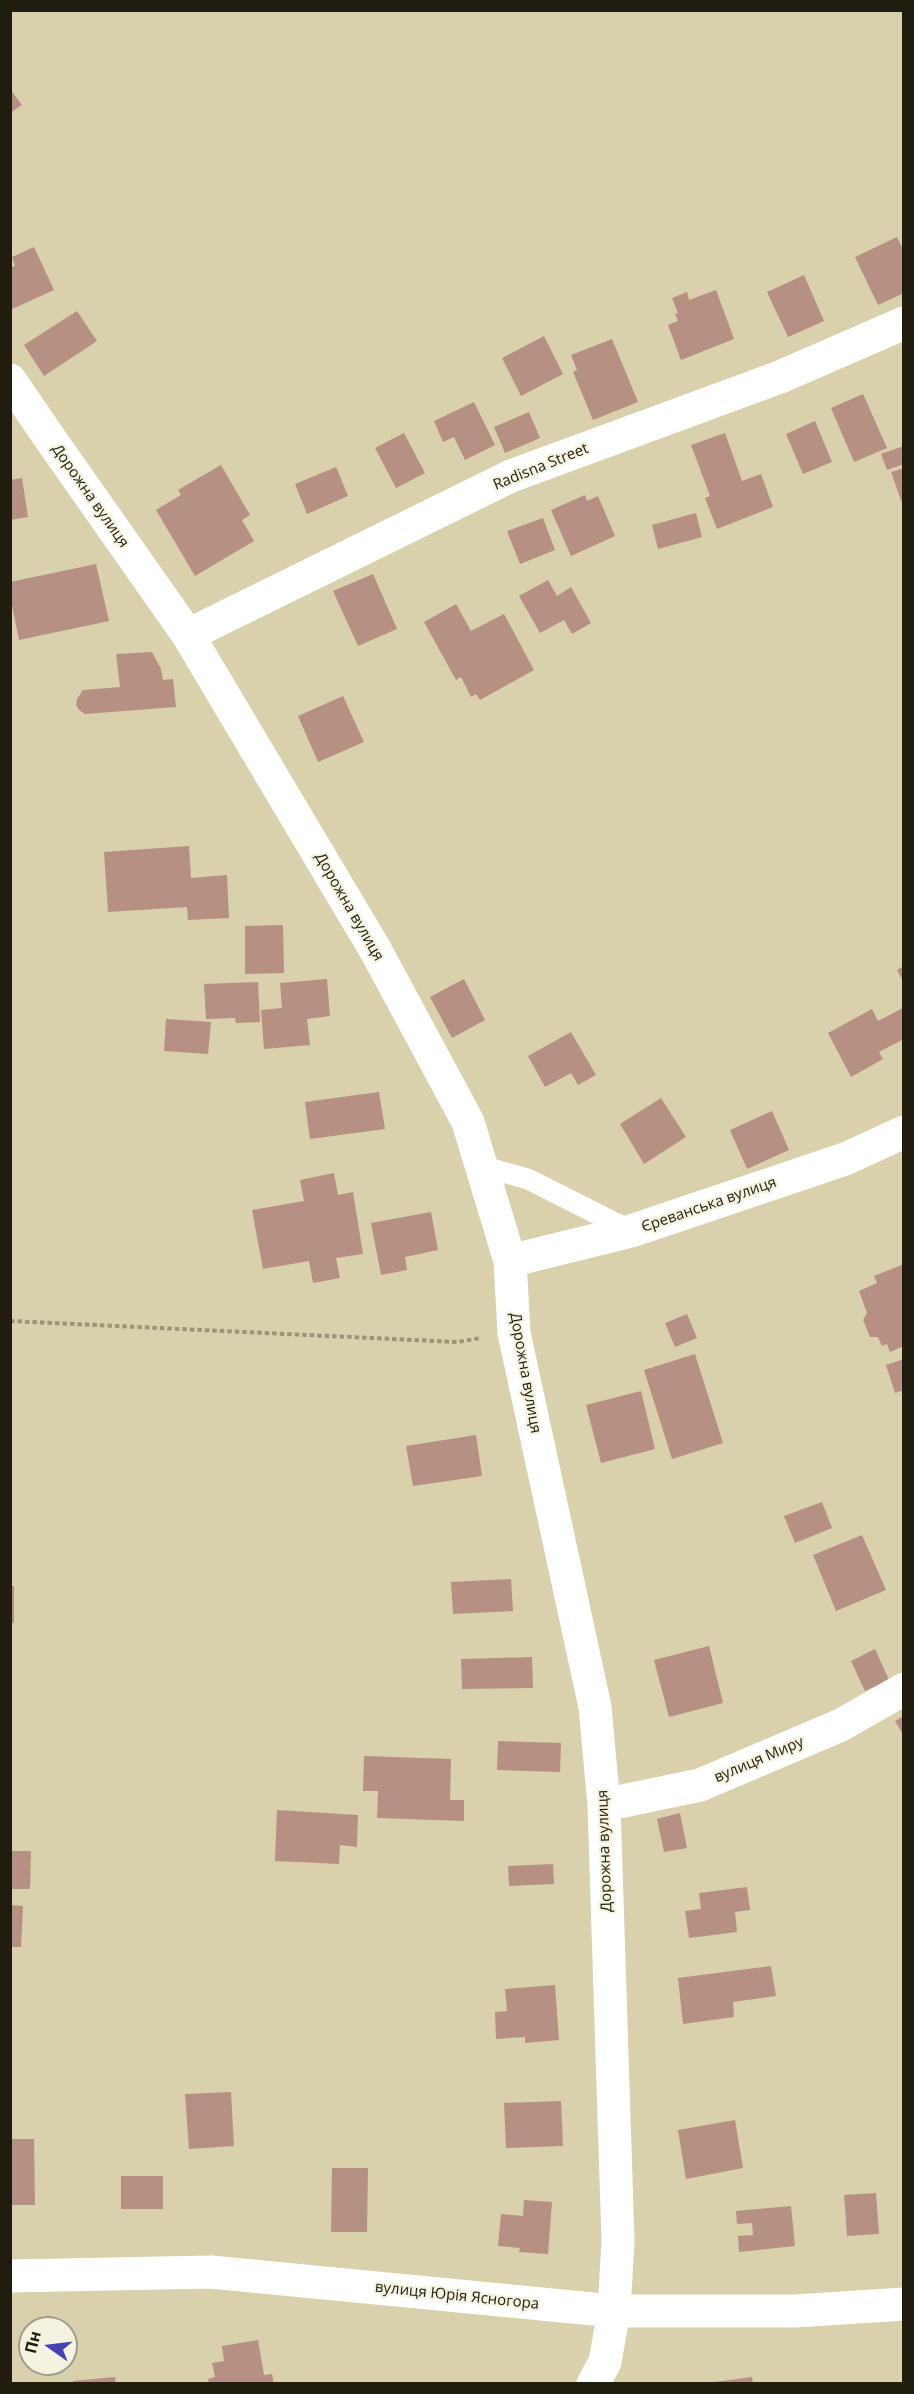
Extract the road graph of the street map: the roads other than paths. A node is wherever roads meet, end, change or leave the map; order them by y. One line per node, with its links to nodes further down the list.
1 (903, 323): 3 (street, Radisna Street)
2 (10, 380): 3 (street, Дорожна вулиця)
3 (188, 635): 5 (street, Дорожна вулиця)
4 (903, 1132): 6 (street, Єреванська вулиця)
5 (481, 1166): 6 (lane); 7 (street, Дорожна вулиця)
6 (631, 1231): 7 (street, Єреванська вулиця)
7 (510, 1262): 9 (street, Дорожна вулиця)
8 (903, 1689): 9 (street, вулиця Миру)
9 (604, 1805): 12 (street, Дорожна вулиця)
10 (10, 2276): 12 (street, вулиця Юрія Ясногора)
11 (903, 2304): 12 (street, вулиця Юрія Ясногора)
12 (614, 2311): 13 (street, Дорожна вулиця)
13 (593, 2384)

